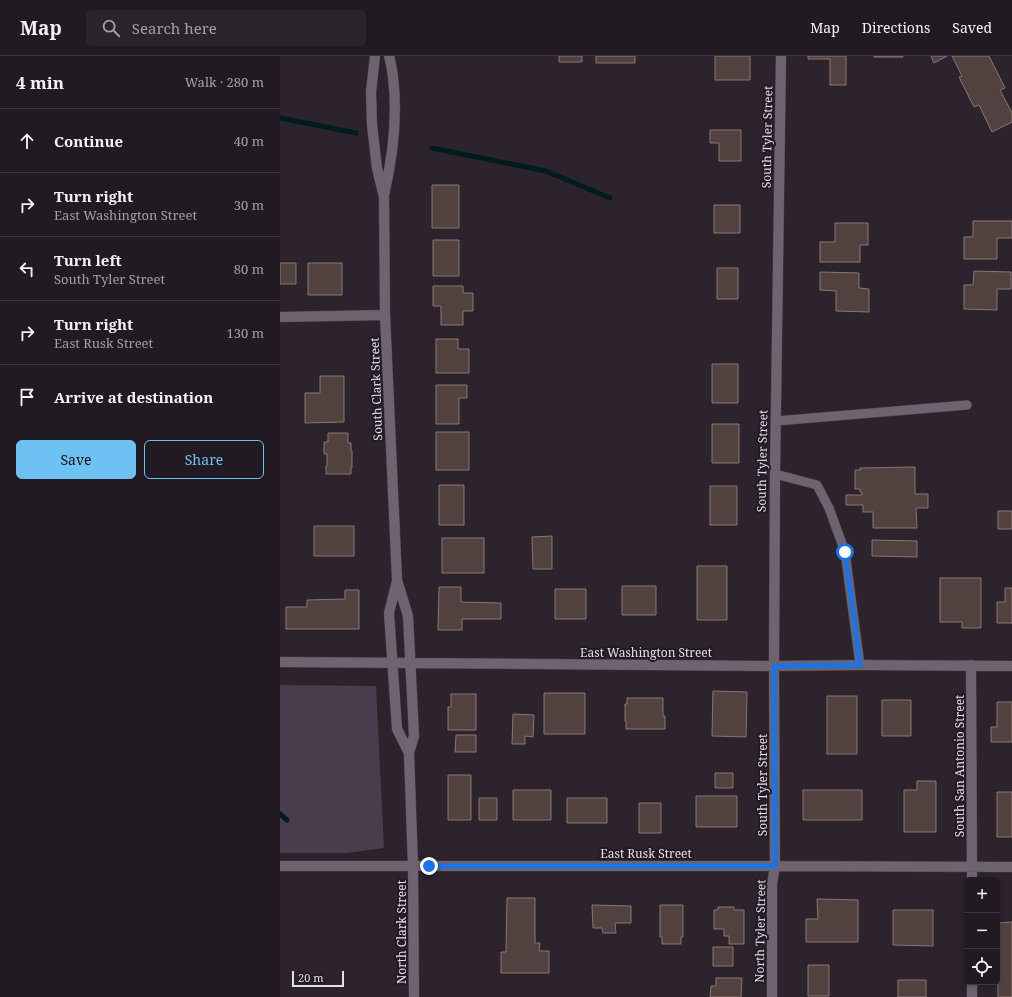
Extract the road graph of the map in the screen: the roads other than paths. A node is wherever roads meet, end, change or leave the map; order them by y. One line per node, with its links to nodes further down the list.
1 (375, 56): 4 (street, South Clark Street)
2 (389, 56): 4 (street, South Clark Street)
3 (781, 56): 8 (street, South Tyler Street)
4 (384, 197): 5 (street, South Clark Street)
5 (386, 315): 6 (street); 10 (street, South Clark Street)
6 (280, 317)
7 (967, 404): 8 (lane)
8 (776, 421): 9 (street, South Tyler Street)
9 (775, 474): 14 (lane); 16 (street, South Tyler Street)
10 (397, 580): 12 (street, South Clark Street); 13 (street, South Clark Street)
11 (280, 662): 12 (street, East Washington Street)
12 (392, 663): 13 (street, East Washington Street); 18 (street, South Clark Street)
13 (411, 663): 16 (street, East Washington Street); 18 (street, South Clark Street)
14 (860, 665): 15 (street, East Washington Street); 16 (street, East Washington Street)
15 (971, 665): 17 (street, East Washington Street); 22 (street, South San Antonio Street)
16 (774, 666): 21 (street, South Tyler Street)
17 (1012, 666)
18 (409, 753): 20 (street, South Clark Street)
19 (280, 866): 20 (street, East Rusk Street)
20 (413, 866): 21 (street, East Rusk Street); 26 (street, North Clark Street)
21 (775, 866): 22 (street, East Rusk Street); 27 (street, North Tyler Street)
22 (972, 867): 23 (street, East Rusk Street); 24 (street, South San Antonio Street)
23 (1012, 867)
24 (972, 877)
25 (972, 985): 28 (street)
26 (414, 997)
27 (772, 997)
28 (972, 997)

